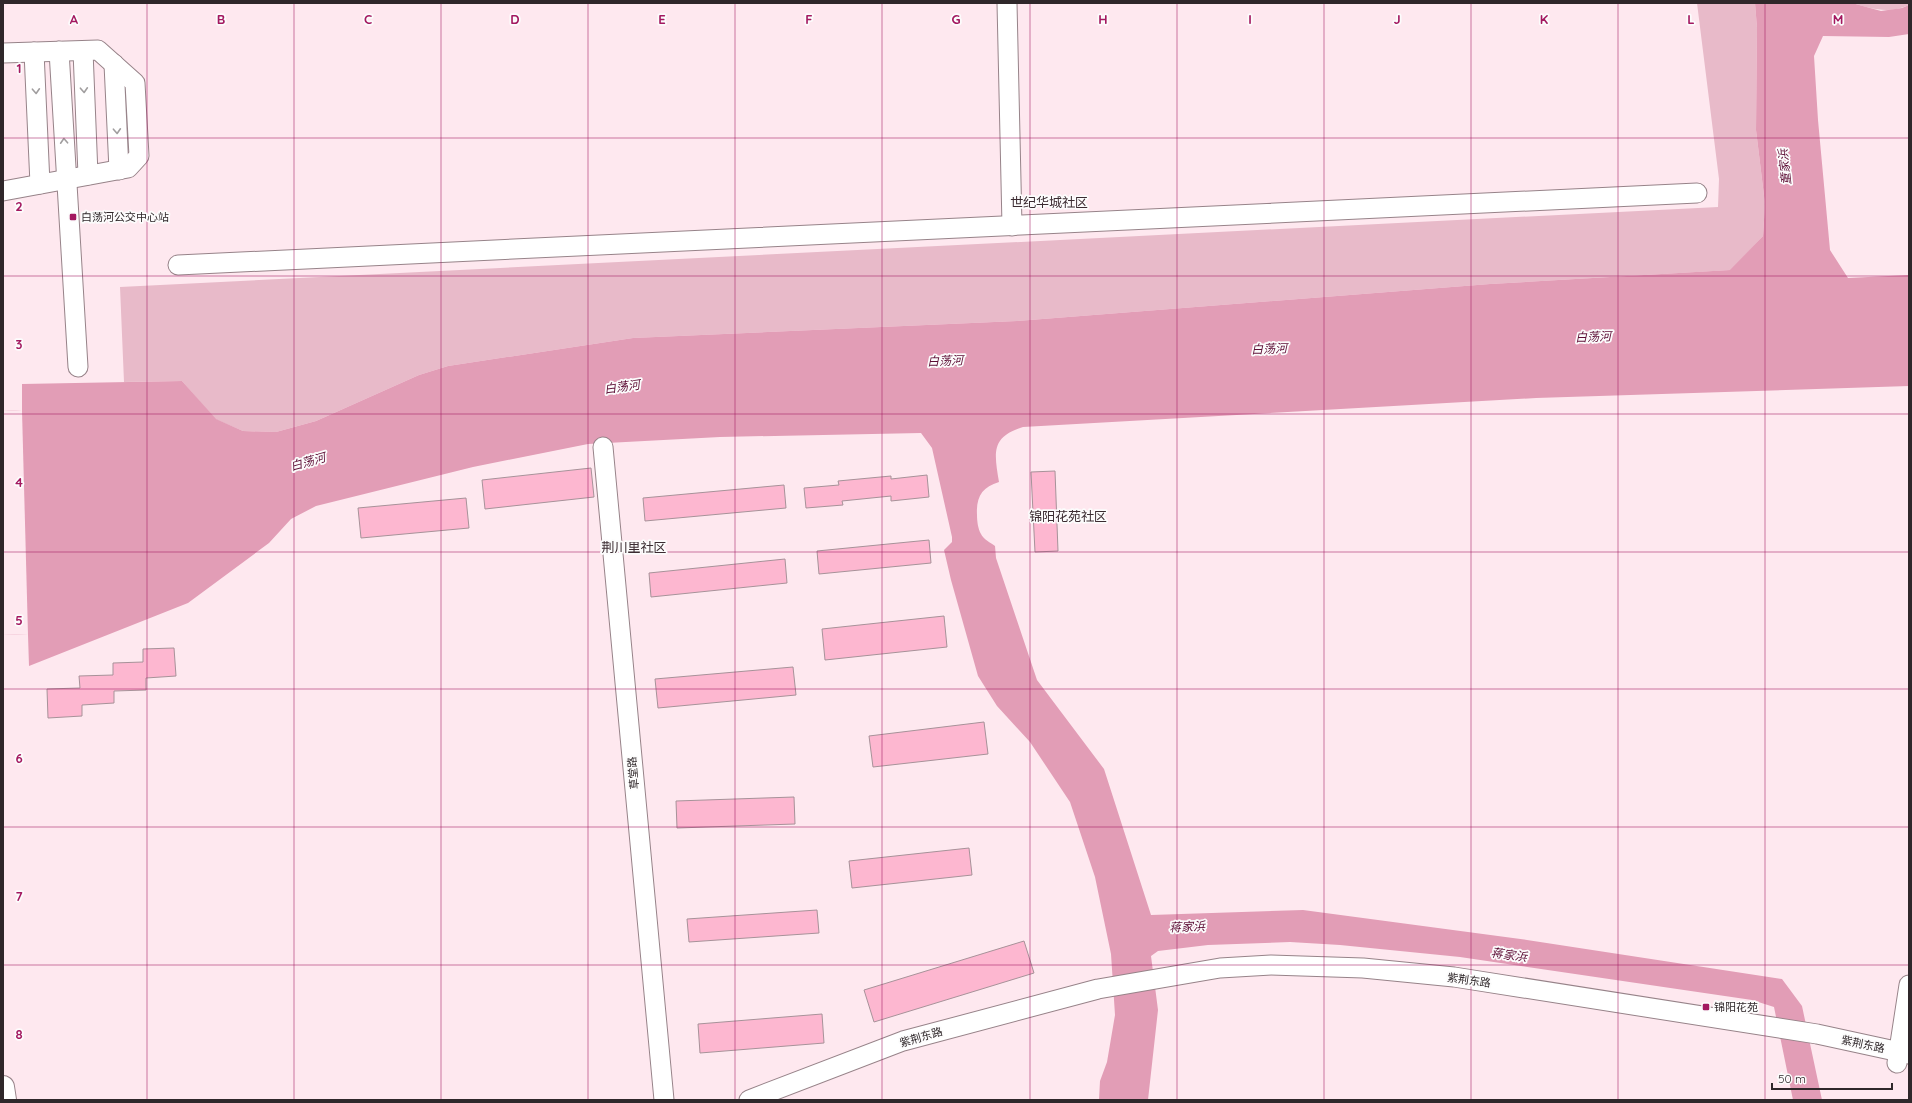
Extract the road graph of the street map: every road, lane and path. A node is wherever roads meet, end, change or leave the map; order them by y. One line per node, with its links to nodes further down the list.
1 (1007, 3): 11 (street)
2 (59, 51): 3 (street); 4 (street); 7 (street, one-way to 2)
3 (82, 51): 6 (street, one-way to 6); 6 (street)
4 (34, 52): 5 (street); 8 (street, one-way to 8)
5 (3, 53)
6 (88, 175): 7 (street)
7 (66, 180): 8 (street); 13 (street)
8 (40, 184): 9 (street)
9 (3, 191)
10 (1696, 193): 11 (street)
11 (1012, 226): 12 (street)
12 (178, 265)
13 (78, 367)
14 (603, 447): 20 (street, 草堂路)
15 (1909, 985): 17 (street)
16 (1100, 993): 17 (street, 紫荆东路); 21 (street, 紫荆东路); 22 (street, 紫荆东路)
17 (1903, 1059)
18 (3, 1086): 19 (main road)
19 (5, 1100)
20 (664, 1100)
21 (750, 1100)
22 (773, 1100)

